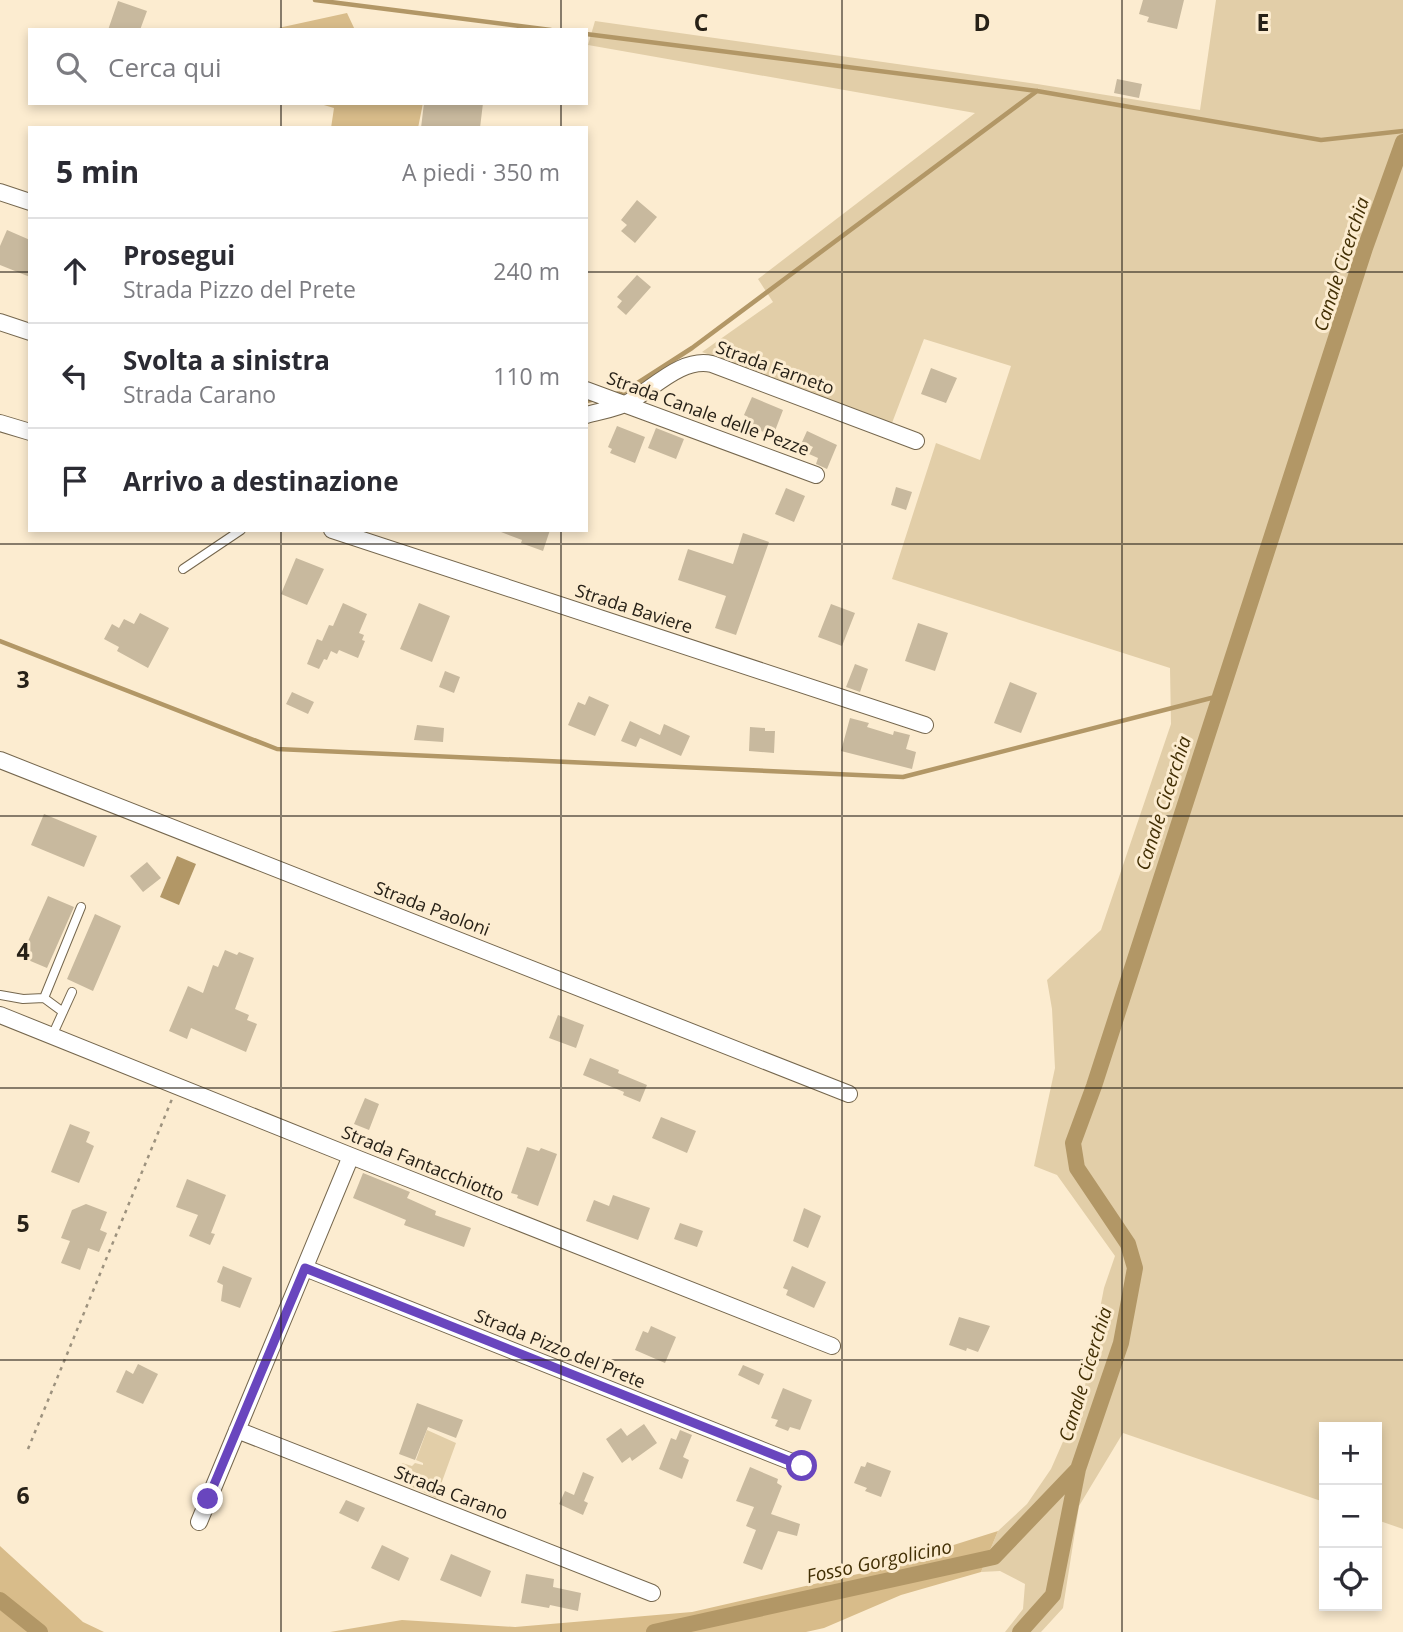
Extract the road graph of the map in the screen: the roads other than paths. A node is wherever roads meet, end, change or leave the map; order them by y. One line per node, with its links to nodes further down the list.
1 (0, 192): 2 (street)
2 (28, 201)
3 (0, 321): 4 (street)
4 (28, 331)
5 (589, 391): 6 (street, Strada Canale delle Pezze)
6 (626, 404): 7 (street, Strada Farneto); 10 (street, Strada Farneto); 11 (street, Strada Canale delle Pezze)
7 (588, 414)
8 (0, 423): 9 (street)
9 (28, 431)
10 (916, 441)
11 (816, 475)
12 (238, 532): 14 (lane)
13 (338, 532): 15 (street, Strada Baviere)
14 (183, 569)
15 (925, 725)
16 (0, 760): 24 (street, Strada Paoloni)
17 (81, 907): 20 (lane)
18 (72, 992): 21 (lane)
19 (0, 995): 20 (lane)
20 (44, 998): 21 (lane)
21 (63, 1012): 23 (lane)
22 (1, 1018): 23 (street, Strada Fantacchiotto)
23 (52, 1036): 25 (street, Strada Fantacchiotto)
24 (849, 1094)
25 (351, 1156): 26 (street); 27 (street, Strada Fantacchiotto)
26 (305, 1268): 28 (street); 29 (street, Strada Pizzo del Prete)
27 (832, 1346)
28 (237, 1430): 30 (street); 31 (street, Strada Carano)
29 (802, 1466)
30 (199, 1522)
31 (652, 1592)

